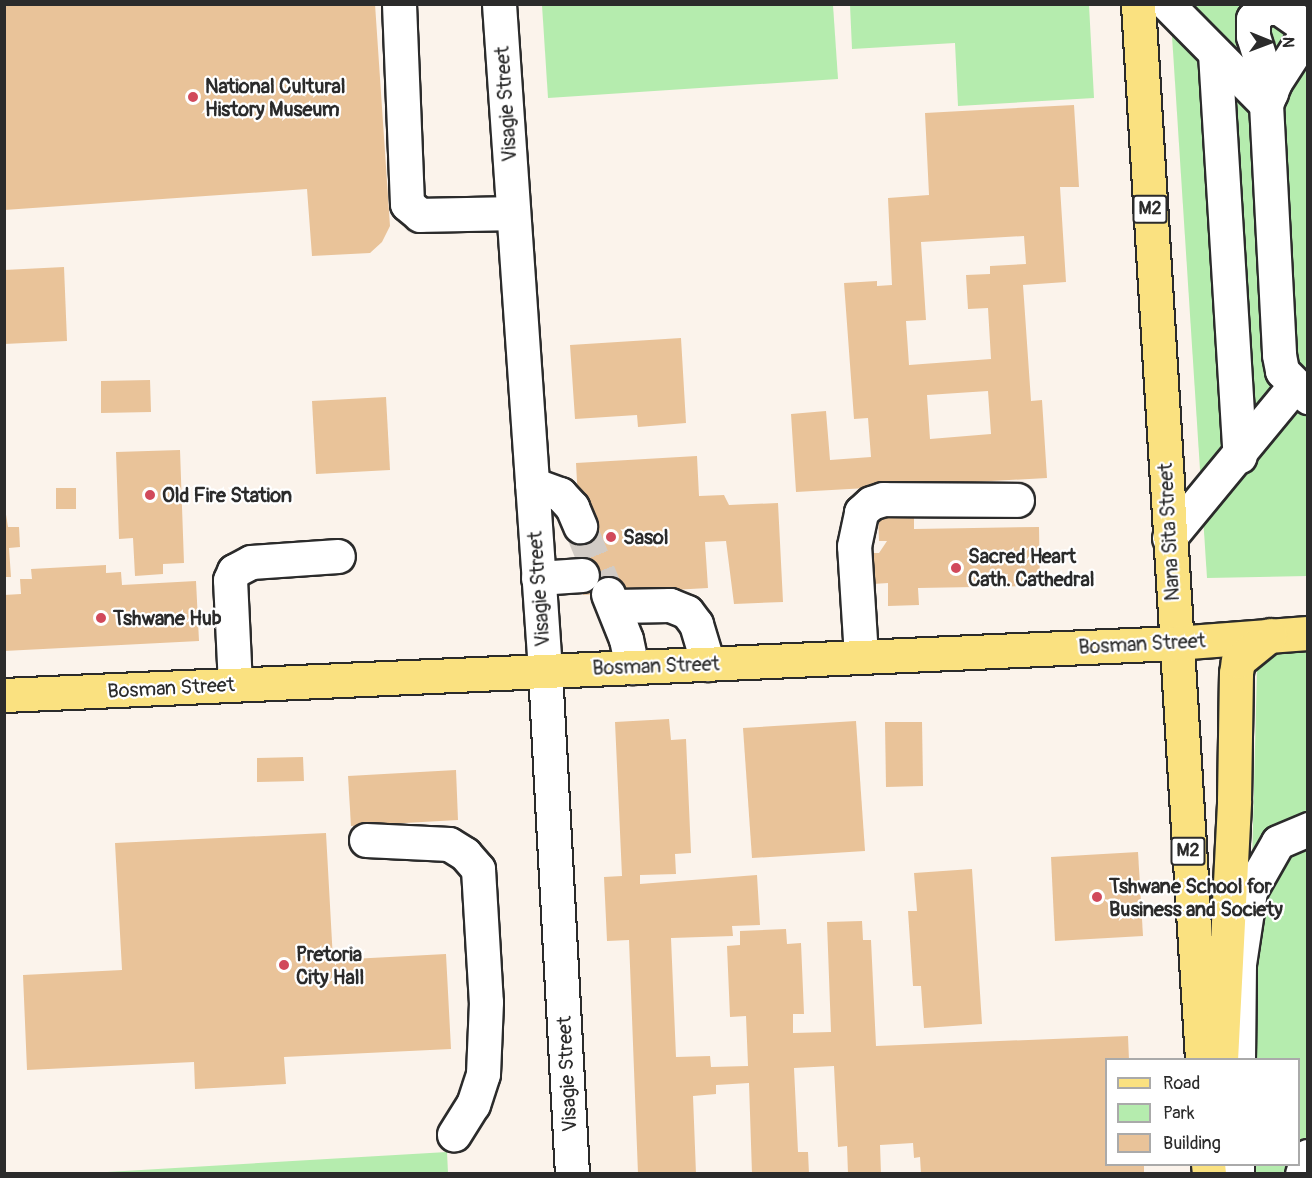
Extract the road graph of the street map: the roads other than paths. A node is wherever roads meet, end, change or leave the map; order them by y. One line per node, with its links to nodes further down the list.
1 (399, 4): 8 (street)
2 (499, 4): 8 (street, Visagie Street)
3 (1138, 4): 14 (main road, Nana Sita Street / M2)
4 (1167, 4): 6 (street)
5 (1308, 30): 7 (street); 7 (street)
6 (1215, 53): 7 (street); 10 (street)
7 (1268, 98): 9 (street)
8 (513, 213): 11 (street, Visagie Street)
9 (1301, 391): 10 (street)
10 (1240, 456): 14 (street)
11 (532, 484): 13 (street); 17 (street, Visagie Street)
12 (1017, 500): 21 (street)
13 (580, 526)
14 (1169, 538): 20 (main road, Nana Sita Street / M2)
15 (338, 556): 25 (street)
16 (582, 575): 17 (street)
17 (538, 578): 24 (street, Visagie Street)
18 (1308, 633): 19 (main road, Bosman Street)
19 (1270, 635): 20 (main road, Bosman Street); 30 (main road)
20 (1175, 643): 21 (main road, Bosman Street); 29 (main road, Nana Sita Street / M2)
21 (861, 656): 22 (main road, Bosman Street)
22 (708, 664): 23 (main road, Bosman Street); 23 (street)
23 (632, 667): 24 (main road, Bosman Street)
24 (545, 671): 25 (main road, Bosman Street); 34 (street, Visagie Street)
25 (235, 685): 26 (main road, Bosman Street)
26 (4, 695)
27 (1308, 829): 31 (street)
28 (366, 840): 32 (street)
29 (1202, 1058)
30 (1221, 1058)
31 (1238, 1058)
32 (454, 1135)
33 (1308, 1156): 35 (street)
34 (572, 1173)
35 (1302, 1173)

